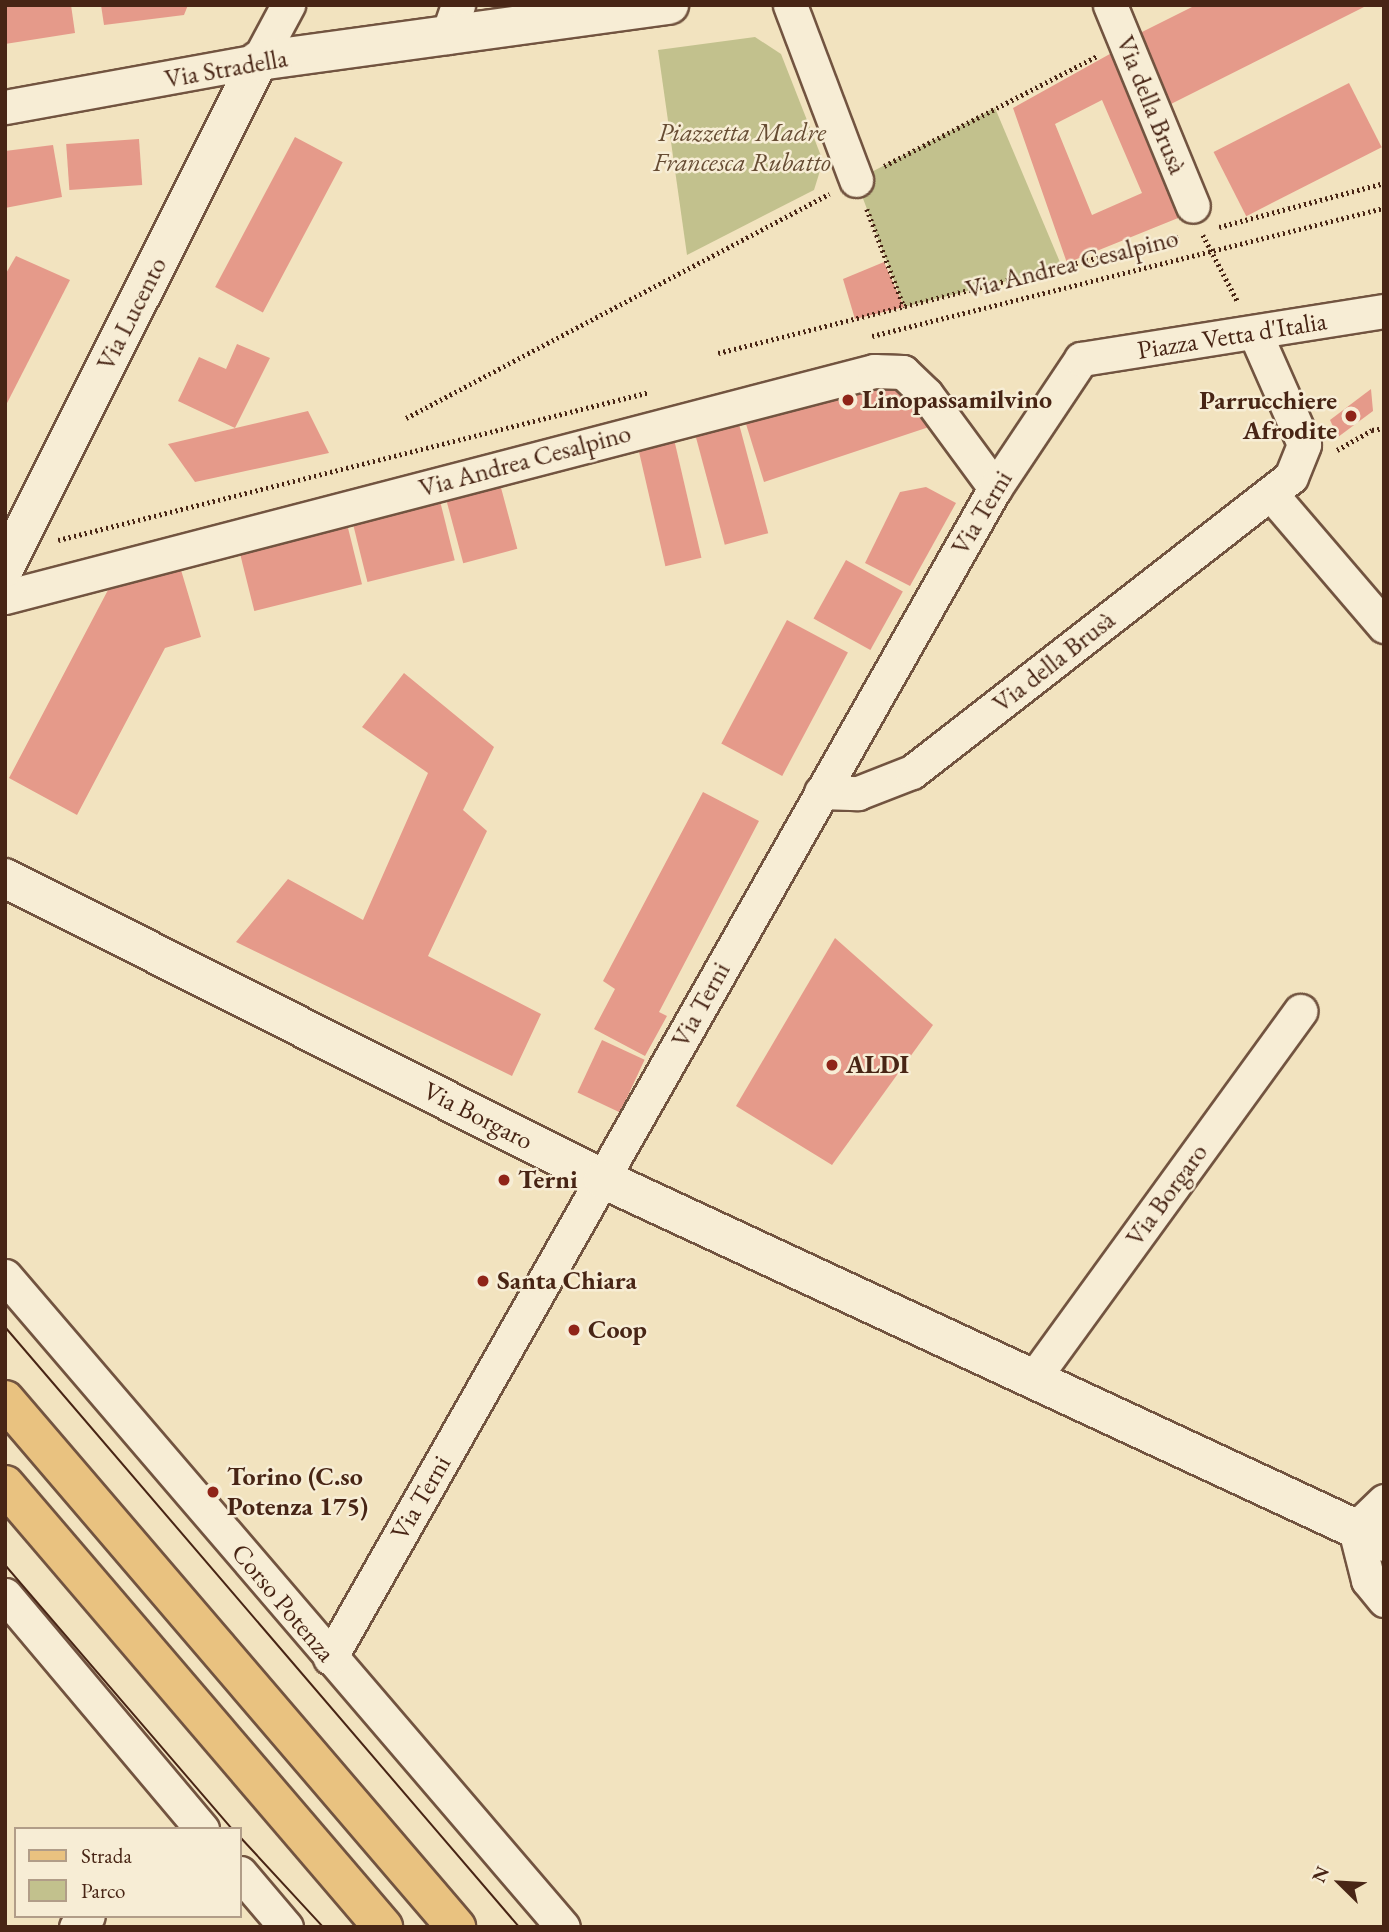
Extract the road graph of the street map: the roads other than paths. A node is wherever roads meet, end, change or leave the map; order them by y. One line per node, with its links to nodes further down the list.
1 (288, 5): 6 (street)
2 (670, 5): 5 (street, Via Stradella)
3 (790, 5): 8 (street)
4 (1110, 5): 9 (street, Via della Brusà)
5 (453, 21): 6 (street, Via Stradella)
6 (258, 61): 7 (street, Via Stradella); 15 (street, Via Lucento)
7 (5, 107)
8 (856, 180)
9 (1197, 219)
10 (1384, 311): 11 (street, Piazza Vetta d'Italia)
11 (1255, 333): 12 (street, Piazza Vetta d'Italia); 14 (street, Via della Brusà)
12 (1081, 359): 13 (street, Via Terni)
13 (995, 488): 16 (street, Via Andrea Cesalpino); 18 (street, Via Terni)
14 (1271, 494): 17 (street); 18 (street, Via della Brusà)
15 (5, 567)
16 (5, 597)
17 (1384, 625)
18 (821, 792): 21 (street, Via Terni)
19 (5, 878): 21 (street, Via Borgaro)
20 (1300, 1011): 23 (street, Via Borgaro)
21 (603, 1179): 23 (street, Via Borgaro); 30 (street, Via Terni)
22 (5, 1276): 30 (street, Corso Potenza)
23 (1033, 1379): 27 (street, Via Borgaro)
24 (5, 1400): 35 (main road)
25 (5, 1485): 34 (main road)
26 (1384, 1501): 27 (street)
27 (1369, 1535): 29 (street)
28 (5, 1595): 31 (street)
29 (1384, 1600)
30 (330, 1658): 36 (street, Corso Potenza)
31 (198, 1827)
32 (242, 1875): 33 (street)
33 (286, 1927)
34 (383, 1927)
35 (456, 1927)
36 (563, 1927)

